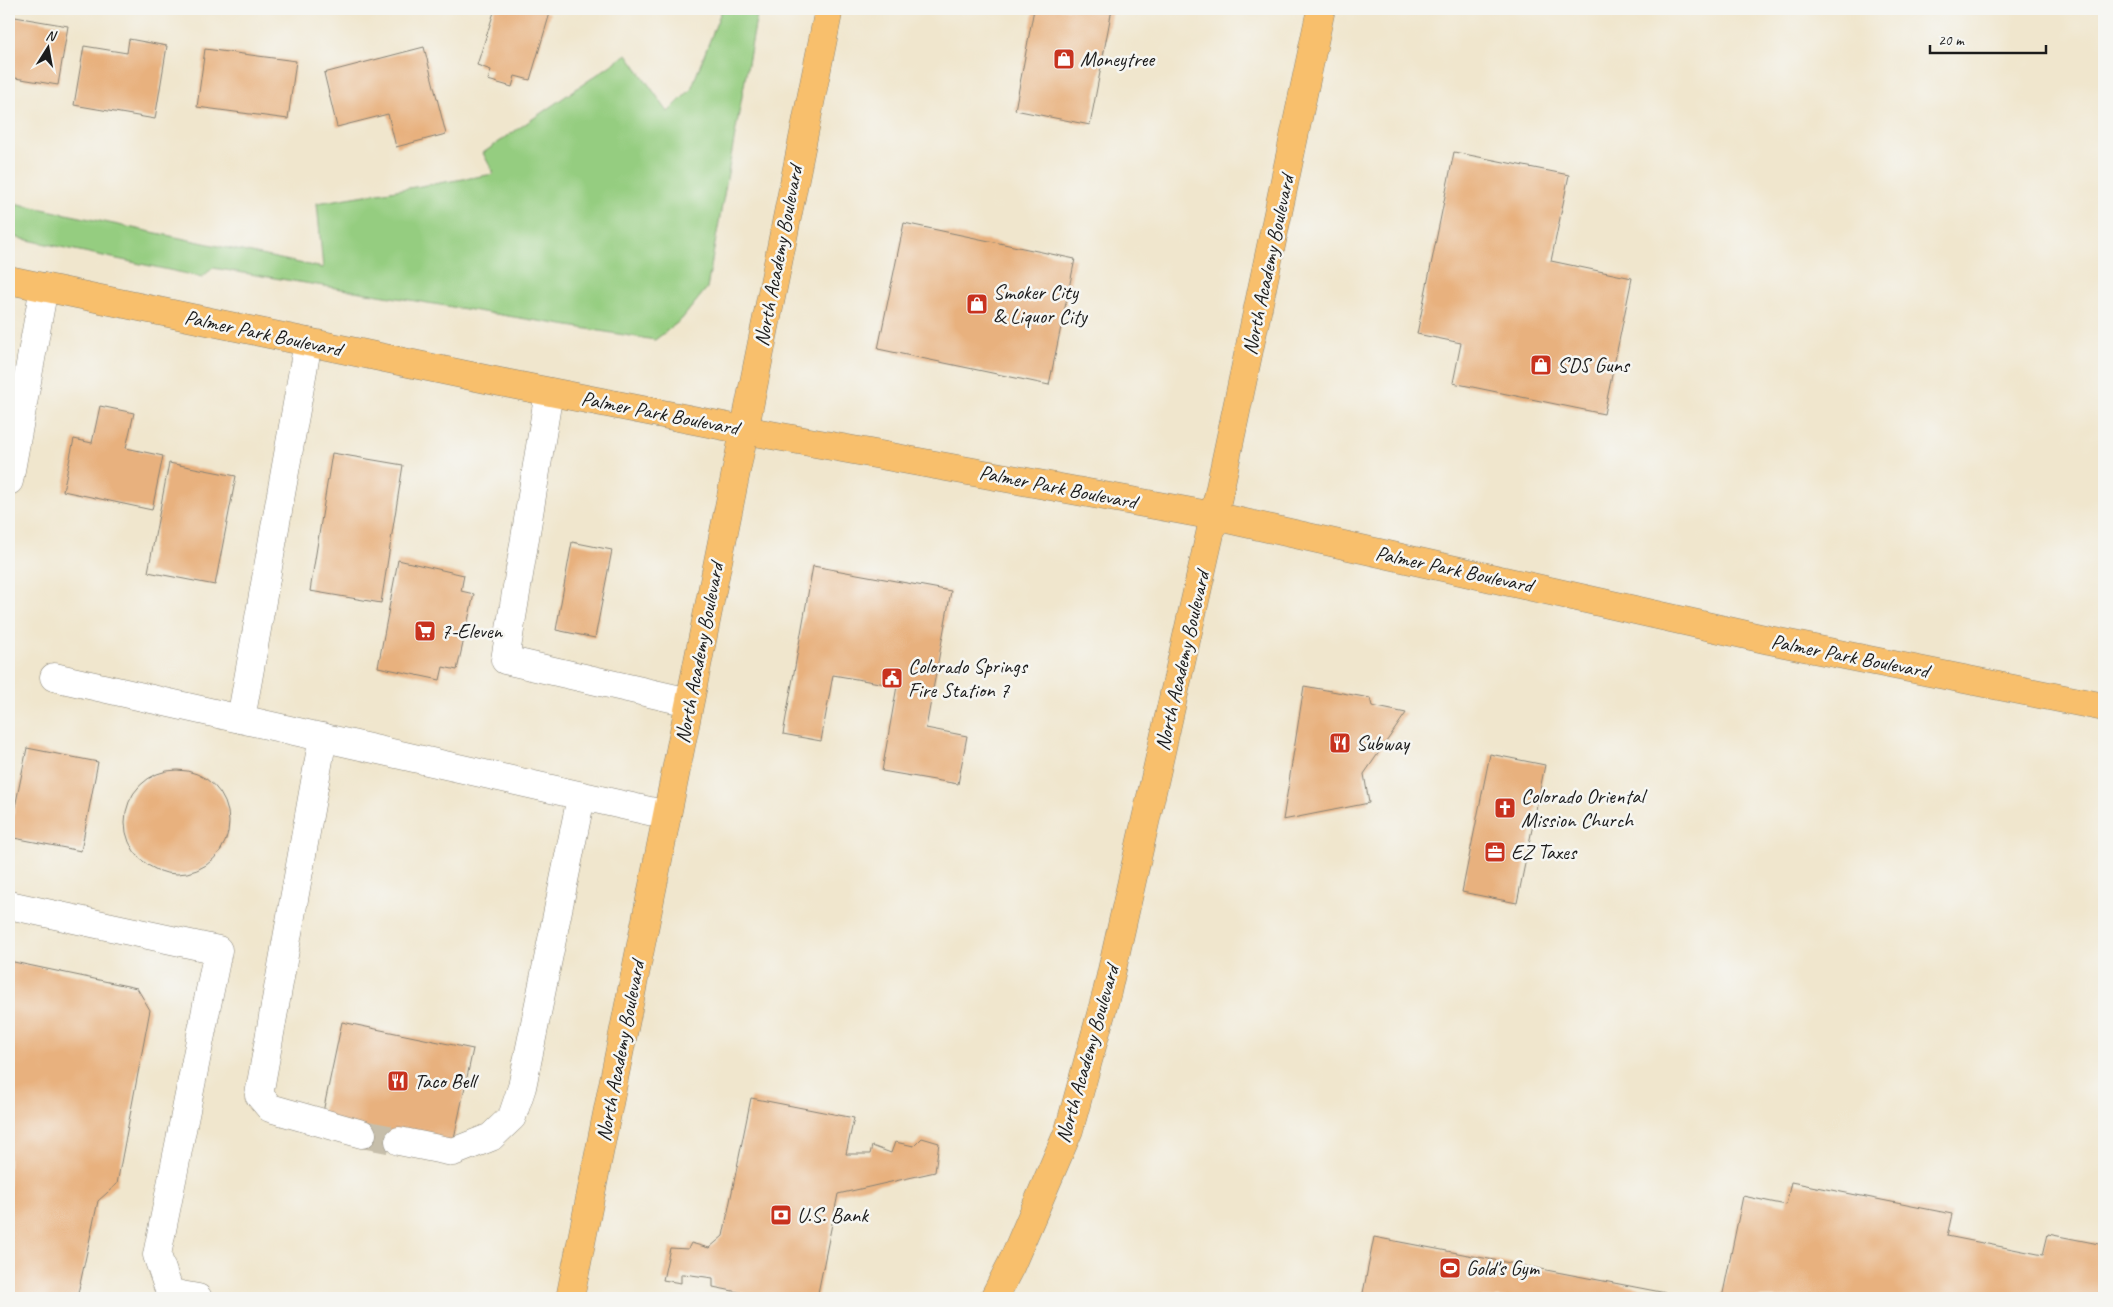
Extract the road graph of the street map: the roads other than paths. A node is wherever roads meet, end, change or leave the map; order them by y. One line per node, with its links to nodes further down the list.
1 (828, 9): 7 (main road, North Academy Boulevard)
2 (1322, 9): 9 (main road, North Academy Boulevard)
3 (9, 280): 4 (main road, Palmer Park Boulevard)
4 (44, 287): 5 (main road, Palmer Park Boulevard); 8 (lane)
5 (308, 342): 6 (main road, Palmer Park Boulevard); 13 (lane)
6 (548, 392): 7 (main road, Palmer Park Boulevard); 11 (lane)
7 (744, 430): 9 (main road, Palmer Park Boulevard); 11 (main road, North Academy Boulevard)
8 (9, 481)
9 (1214, 516): 12 (main road, Palmer Park Boulevard); 22 (main road, North Academy Boulevard)
10 (54, 677): 13 (lane)
11 (689, 702): 16 (main road, North Academy Boulevard)
12 (2104, 707)
13 (241, 719): 14 (lane)
14 (323, 737): 15 (lane); 18 (lane)
15 (581, 797): 16 (lane); 19 (lane)
16 (667, 815): 21 (main road, North Academy Boulevard)
17 (9, 905): 20 (lane)
18 (362, 1134)
19 (399, 1141)
20 (198, 1298)
21 (570, 1298)
22 (994, 1298)

